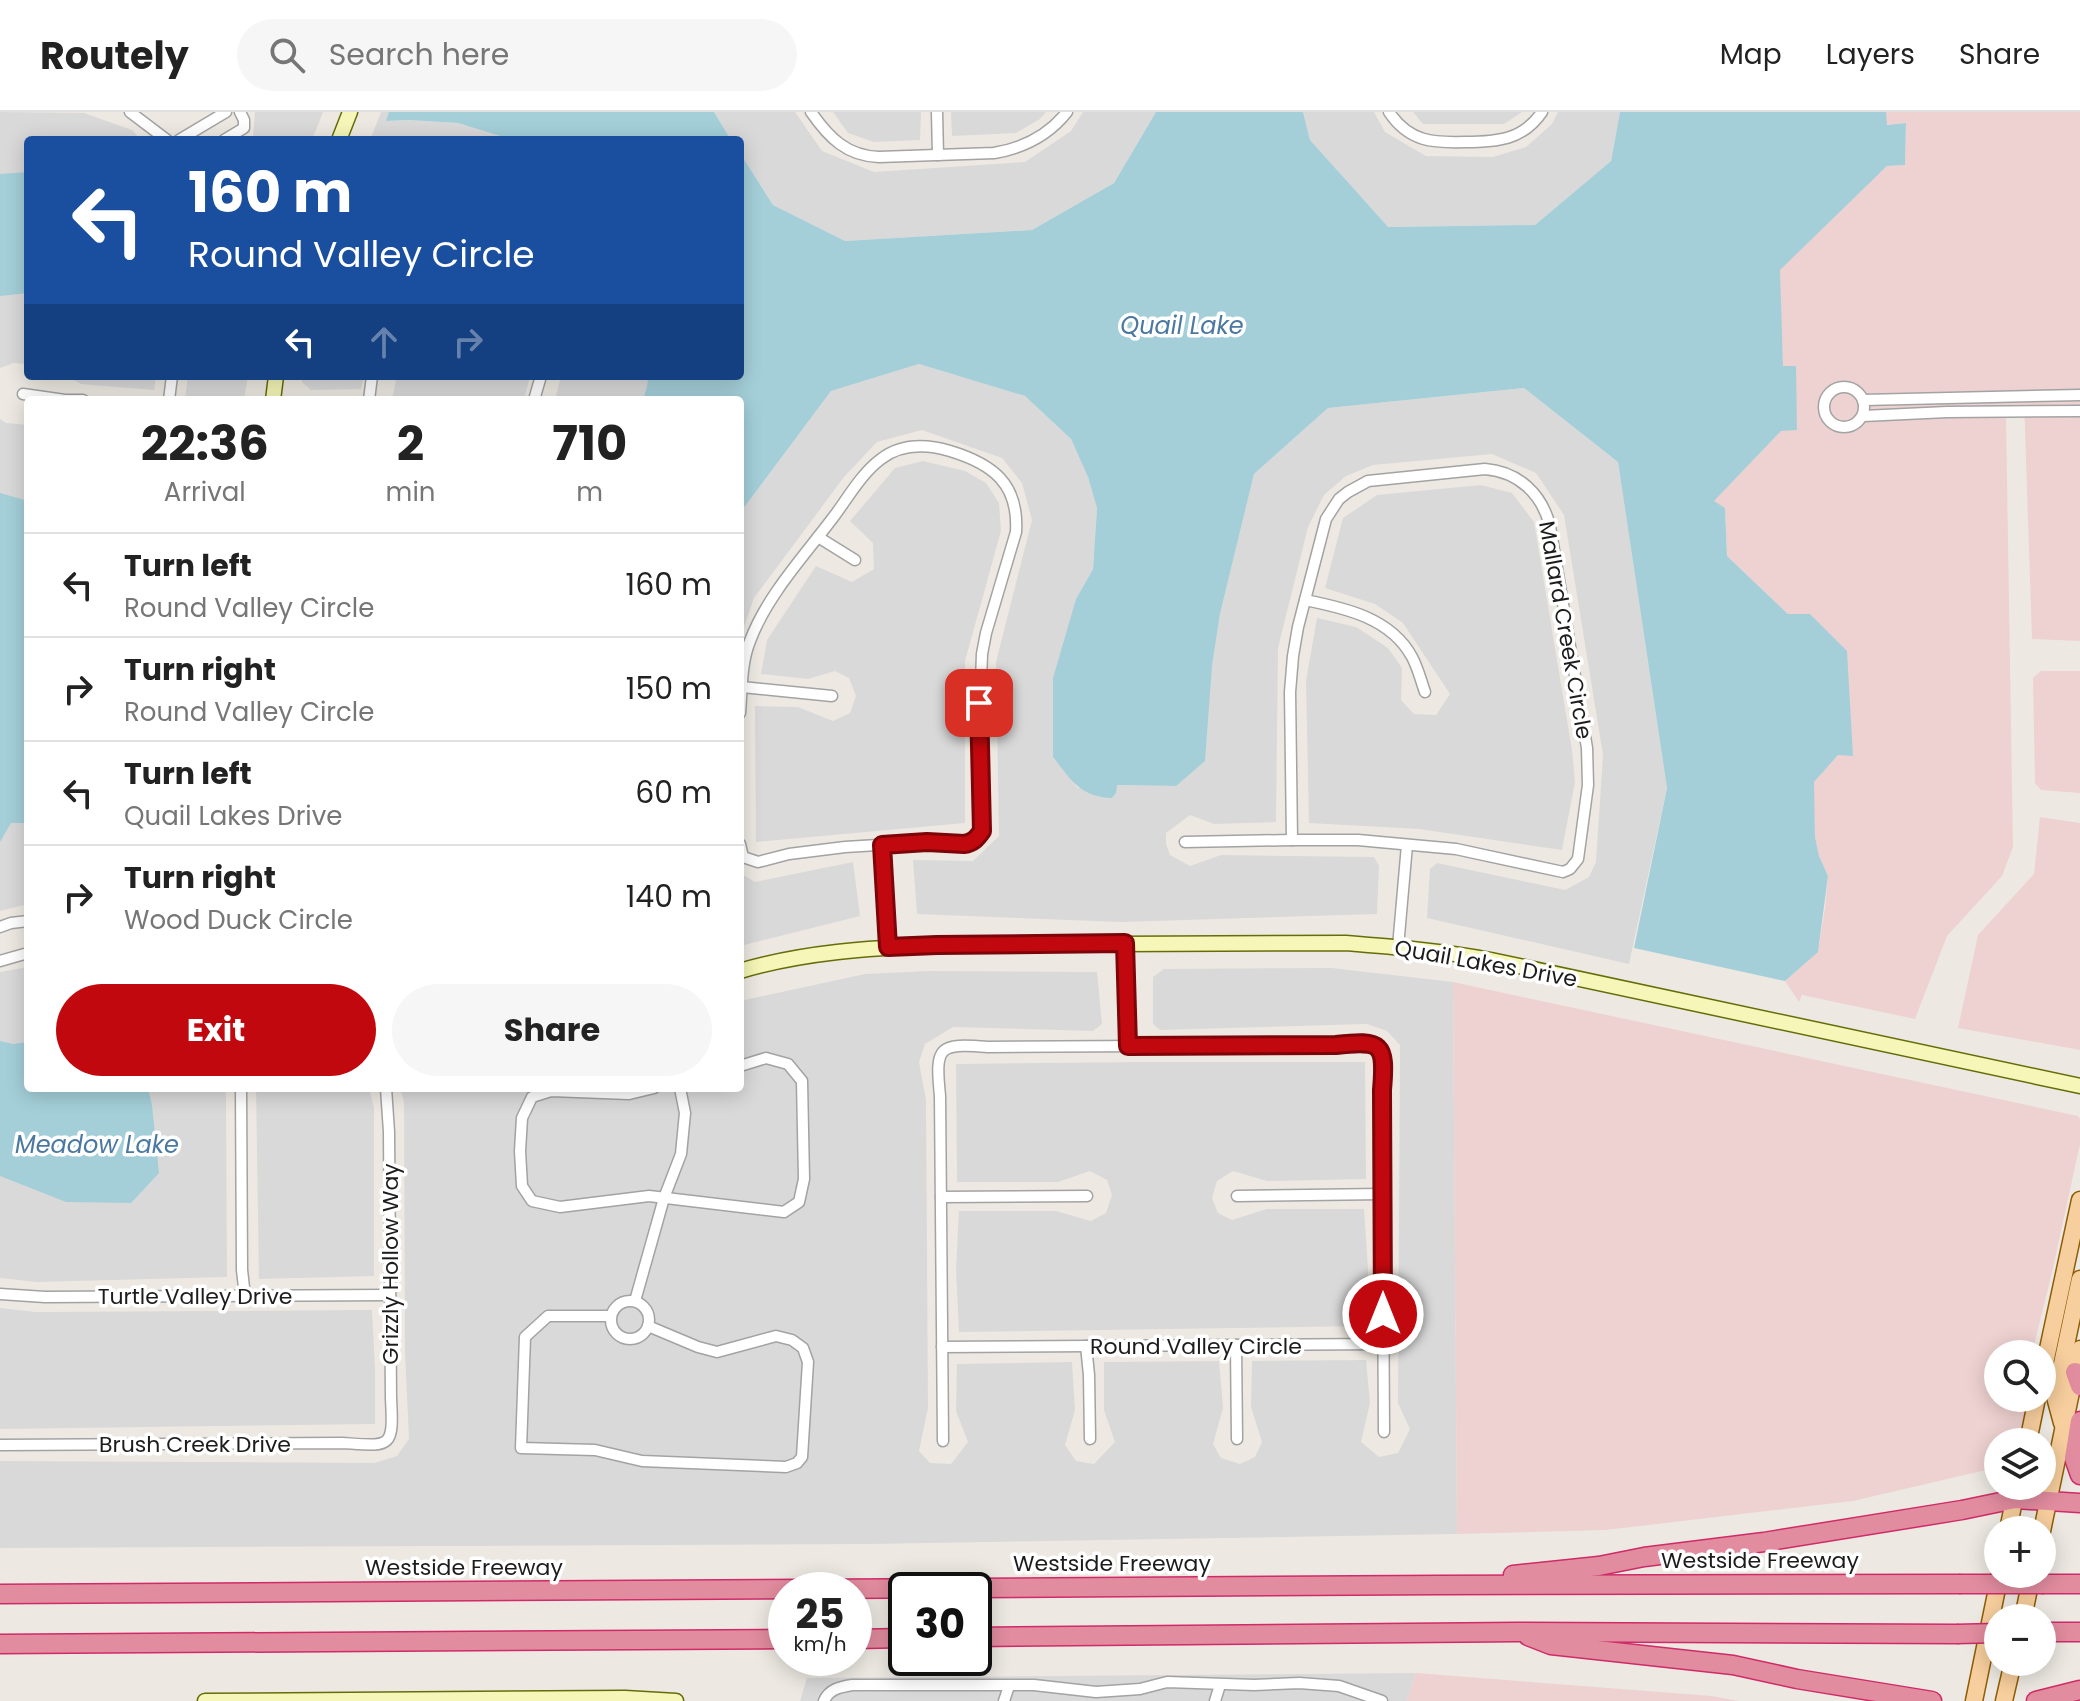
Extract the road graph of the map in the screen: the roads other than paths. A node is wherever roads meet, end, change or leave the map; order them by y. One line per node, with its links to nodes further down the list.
1 (130, 112): 10 (street)
2 (226, 112): 11 (street)
3 (240, 112): 12 (street)
4 (350, 112): 13 (main road)
5 (811, 112): 14 (street)
6 (937, 112): 14 (street)
7 (1067, 112): 14 (street)
8 (1389, 112): 9 (street)
9 (1542, 112)
10 (162, 136)
11 (186, 136)
12 (231, 136)
13 (341, 136)
14 (938, 155)
15 (23, 394): 17 (street)
16 (2080, 395): 18 (street)
17 (37, 396)
18 (1863, 400): 20 (street); 20 (street)
19 (2080, 411): 20 (street)
20 (1863, 416)
21 (818, 537): 22 (street); 24 (street); 30 (street)
22 (855, 560)
23 (1305, 600): 26 (street); 28 (street, Mallard Creek Circle); 31 (street, Mallard Creek Circle)
24 (744, 666)
25 (744, 687): 27 (street)
26 (1425, 692)
27 (832, 696)
28 (1292, 840): 29 (street, Mallard Creek Circle); 31 (street, Mallard Creek Circle)
29 (1185, 842)
30 (882, 845): 32 (street); 36 (street)
31 (1407, 845): 37 (street)
32 (744, 857)
33 (24, 921): 34 (street)
34 (0, 927)
35 (1125, 943): 36 (main road, Quail Lakes Drive); 37 (main road, Quail Lakes Drive); 41 (street)
36 (888, 947): 40 (main road, Quail Lakes Drive)
37 (1398, 947): 43 (main road, Quail Lakes Drive)
38 (24, 954): 39 (street)
39 (0, 961)
40 (744, 970)
41 (1128, 1046): 50 (street); 53 (street)
42 (744, 1065): 54 (street)
43 (2080, 1086)
44 (241, 1092): 59 (street)
45 (386, 1092): 58 (street, Grizzly Hollow Way)
46 (548, 1092): 54 (street)
47 (577, 1092): 48 (street)
48 (637, 1092)
49 (681, 1092): 54 (street)
50 (1383, 1194): 52 (street); 64 (street)
51 (1087, 1196): 53 (street)
52 (1237, 1196)
53 (941, 1197): 67 (street)
54 (664, 1198): 60 (street)
55 (2080, 1200): 63 (main road)
56 (2080, 1279): 70 (main road)
57 (0, 1294): 59 (street, Turtle Valley Drive)
58 (390, 1295): 59 (street, Turtle Valley Drive); 72 (street, Grizzly Hollow Way)
59 (245, 1296)
60 (635, 1301): 61 (street); 62 (street)
61 (611, 1316): 62 (street); 62 (street)
62 (648, 1326)
63 (2050, 1340)
64 (1384, 1344): 65 (street, Round Valley Circle); 71 (street)
65 (1236, 1345): 66 (street, Round Valley Circle); 74 (street)
66 (1086, 1346): 67 (street, Round Valley Circle); 73 (street)
67 (942, 1347): 75 (street)
68 (2080, 1349): 69 (main road)
69 (2078, 1379): 70 (main road)
70 (2072, 1425): 77 (highway); 78 (main road)
71 (1384, 1432)
72 (388, 1438): 76 (street, Brush Creek Drive)
73 (1090, 1439)
74 (1237, 1439)
75 (943, 1441)
76 (0, 1445)
77 (2080, 1475)
78 (2056, 1477)
79 (1992, 1500): 86 (highway)
80 (2049, 1500): 81 (highway); 82 (main road)
81 (2080, 1503)
82 (2045, 1516)
83 (2056, 1581): 85 (highway, Westside Freeway)
84 (1984, 1582): 86 (highway, Westside Freeway, bridge)
85 (2080, 1584)
86 (1439, 1585): 88 (highway, Westside Freeway)
87 (1997, 1588): 108 (main road)
88 (0, 1594)
89 (1518, 1632): 92 (highway, bridge); 93 (highway); 107 (highway)
90 (2056, 1632): 91 (highway)
91 (2080, 1632)
92 (1984, 1633)
93 (992, 1637)
94 (768, 1639): 95 (highway)
95 (0, 1644)
96 (2010, 1676): 109 (main road)
97 (1220, 1685): 100 (street); 105 (street); 106 (street)
98 (1009, 1686): 100 (street); 103 (street); 104 (street)
99 (2080, 1690): 110 (highway)
100 (1112, 1696)
101 (205, 1701): 102 (main road)
102 (676, 1701)
103 (824, 1701)
104 (1004, 1701)
105 (1215, 1701)
106 (1382, 1701)
107 (1932, 1701)
108 (1974, 1701)
109 (2004, 1701)
110 (2036, 1701)

